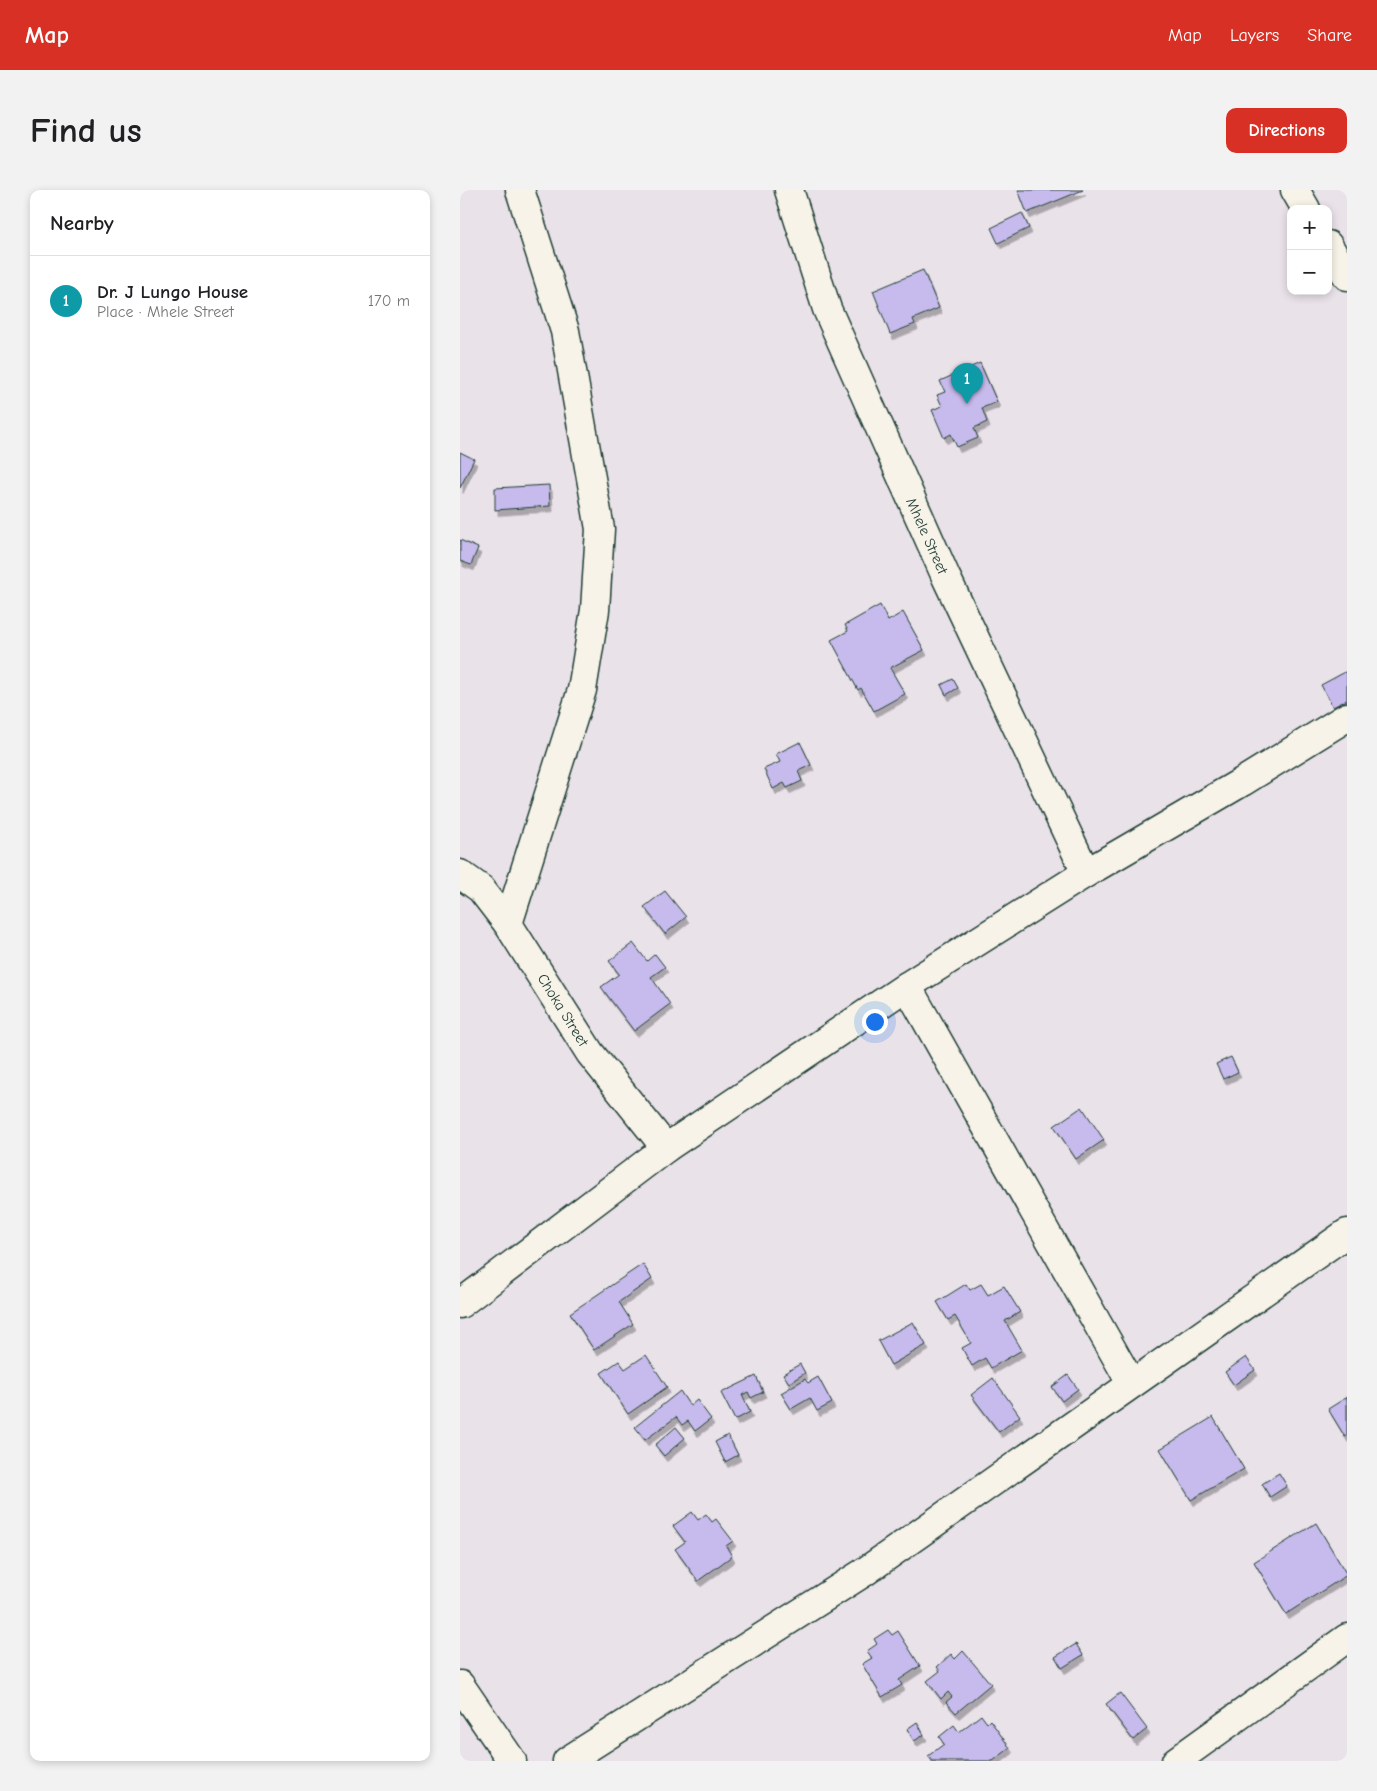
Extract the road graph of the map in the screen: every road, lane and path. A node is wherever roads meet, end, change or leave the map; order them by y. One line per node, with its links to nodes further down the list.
1 (520, 190): 10 (street)
2 (789, 190): 8 (street, Mhele Street)
3 (1294, 190): 4 (street)
4 (1303, 205)
5 (1331, 250): 6 (street)
6 (1347, 276)
7 (1347, 717): 8 (street)
8 (1086, 873): 11 (street)
9 (460, 874): 10 (street, Choka Street)
10 (508, 924): 12 (street, Choka Street)
11 (907, 986): 12 (street); 15 (street)
12 (666, 1148): 14 (street)
13 (1347, 1233): 15 (street)
14 (460, 1304)
15 (1131, 1383): 19 (street)
16 (1347, 1638): 20 (street)
17 (460, 1685): 18 (street)
18 (512, 1761)
19 (568, 1761)
20 (1176, 1761)

